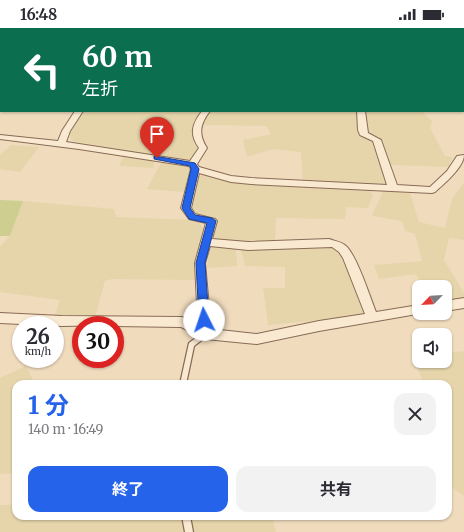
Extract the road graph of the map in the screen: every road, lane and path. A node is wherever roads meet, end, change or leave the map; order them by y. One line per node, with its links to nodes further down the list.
1 (77, 112): 5 (street)
2 (205, 112): 7 (street)
3 (361, 112): 8 (street)
4 (0, 137): 5 (street)
5 (61, 145): 7 (street)
6 (464, 158): 8 (street)
7 (194, 167): 8 (street); 9 (street)
8 (393, 188)
9 (206, 242): 14 (street); 15 (street)
10 (464, 303): 11 (street)
11 (452, 305)
12 (412, 311): 14 (street)
13 (0, 318): 15 (street)
14 (373, 318): 15 (street)
15 (205, 334): 16 (lane)
16 (184, 380)
17 (187, 520): 18 (lane)
18 (189, 532)

